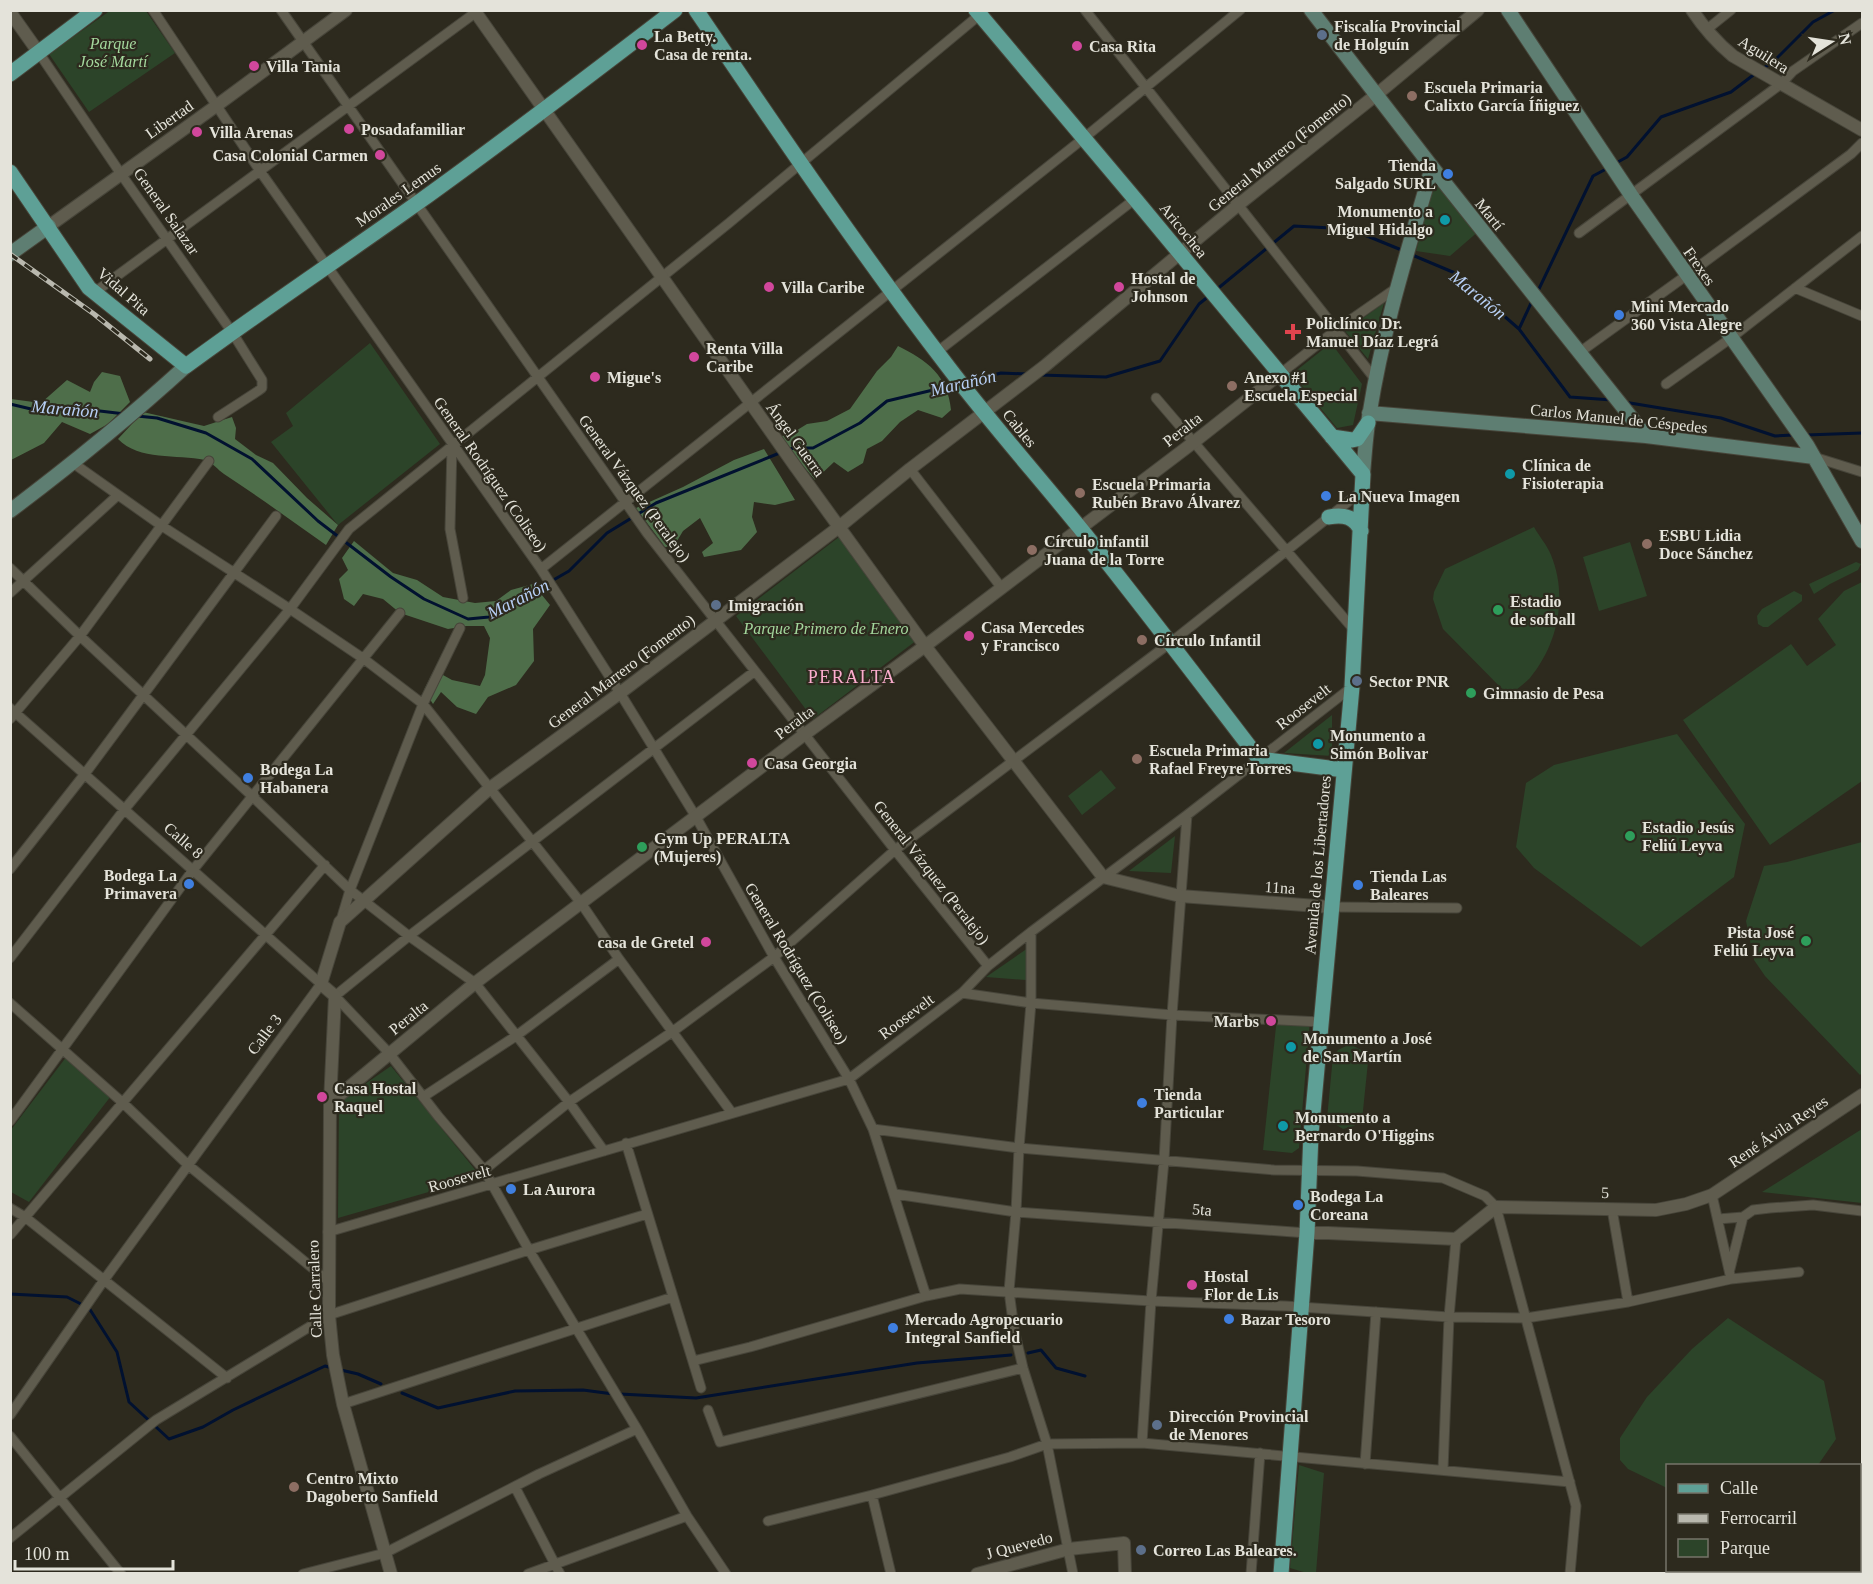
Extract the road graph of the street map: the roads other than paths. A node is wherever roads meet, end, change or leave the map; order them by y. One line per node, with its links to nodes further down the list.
1 (95, 10): 20 (main road)
2 (153, 10): 25 (street, General Rodríguez (Coliseo))
3 (281, 10): 19 (street, General Vázquez (Peralejo))
4 (346, 10): 19 (street, Libertad)
5 (675, 10): 27 (main road, Morales Lemus)
6 (696, 10): 31 (main road, Cables)
7 (1085, 10): 23 (street)
8 (1240, 10): 23 (street)
9 (1311, 10): 24 (main road, Martí)
10 (1478, 10): 24 (street, General Marrero (Fomento))
11 (1508, 10): 36 (main road, Frexes)
12 (1692, 10): 18 (street, Aguilera)
13 (1731, 10): 18 (street)
14 (476, 11): 26 (street); 27 (street, Ángel Guerra)
15 (10, 12): 20 (street, General Salazar)
16 (980, 12): 29 (main road, Aricochea); 31 (street)
17 (1863, 23): 22 (street)
18 (1706, 30): 22 (street, Aguilera)
19 (302, 42): 25 (street, Libertad); 26 (street, General Vázquez (Peralejo))
20 (39, 53): 21 (main road); 35 (street, General Salazar)
21 (10, 75)
22 (1781, 84): 28 (street, Aguilera); 36 (street)
23 (1145, 88): 29 (street); 39 (street)
24 (1376, 95): 32 (main road, Martí); 39 (street, General Marrero (Fomento))
25 (216, 106): 33 (street, General Rodríguez (Coliseo)); 35 (street, Libertad)
26 (348, 108): 33 (street); 38 (street, General Vázquez (Peralejo))
27 (544, 110): 38 (main road, Morales Lemus); 48 (street, Ángel Guerra)
28 (1863, 130)
29 (1084, 138): 37 (main road, Aricochea); 51 (street)
30 (1863, 143): 47 (street)
31 (800, 164): 48 (street); 51 (main road, Cables)
32 (1432, 167): 49 (main road, Avenida de los Libertadores); 58 (main road, Martí)
33 (260, 171): 43 (street); 46 (street, General Rodríguez (Coliseo))
34 (10, 172): 40 (main road, Vidal Pita)
35 (121, 174): 40 (street, Libertad); 43 (street, General Salazar)
36 (1631, 195): 41 (street); 47 (main road, Frexes)
37 (1135, 199): 45 (main road, Aricochea); 57 (street)
38 (416, 204): 46 (main road, Morales Lemus); 61 (street, General Vázquez (Peralejo))
39 (1238, 205): 45 (street, General Marrero (Fomento)); 54 (street)
40 (49, 226): 44 (main road, Libertad); 52 (main road, Vidal Pita)
41 (1580, 233)
42 (1863, 236): 50 (street)
43 (166, 239): 52 (street); 55 (street, General Salazar)
44 (10, 254)
45 (1179, 254): 60 (main road, Aricochea); 66 (street, General Marrero (Fomento))
46 (326, 266): 55 (main road, Morales Lemus); 74 (street, General Rodríguez (Coliseo))
47 (1687, 275): 56 (main road, Frexes); 58 (street)
48 (661, 277): 61 (street); 65 (street, Ángel Guerra)
49 (1398, 287): 54 (street, Peralta); 62 (main road, Avenida de los Libertadores)
50 (1795, 288): 53 (street); 56 (street)
51 (890, 291): 57 (main road, Cables); 65 (street)
52 (95, 292): 59 (main road, Vidal Pita)
53 (1863, 316)
54 (1336, 330): 60 (street, Peralta); 62 (street)
55 (232, 332): 59 (main road, Morales Lemus); 68 (street, General Salazar)
56 (1731, 338): 63 (street); 75 (main road, Frexes)
57 (937, 352): 66 (main road, Cables)
58 (1580, 352): 67 (main road, Martí)
59 (186, 366): 77 (main road, Morales Lemus)
60 (1280, 374): 72 (main road, Aricochea); 73 (street, Peralta)
61 (537, 377): 74 (street); 82 (street, General Vázquez (Peralejo))
62 (1375, 379): 69 (main road, Avenida de los Libertadores)
63 (1666, 384)
64 (1156, 398): 73 (street)
65 (750, 403): 82 (street); 87 (street, Ángel Guerra)
66 (984, 413): 78 (street, General Marrero (Fomento)); 88 (main road, Cables)
67 (1629, 414): 70 (main road); 71 (main road, Martí)
68 (218, 417)
69 (1369, 418): 70 (main road, Carlos Manuel de Céspedes); 72 (main road); 80 (main road, Avenida de los Libertadores)
70 (1611, 433): 71 (main road, Carlos Manuel de Céspedes)
71 (1646, 436): 75 (main road, Carlos Manuel de Céspedes)
72 (1332, 437): 80 (main road, Aricochea)
73 (1194, 442): 88 (street, Peralta); 91 (street)
74 (452, 445): 93 (street, General Rodríguez (Coliseo)); 98 (street); 99 (street)
75 (1810, 451): 79 (street, Carlos Manuel de Céspedes); 90 (main road, Frexes)
76 (209, 461): 86 (street)
77 (73, 463): 81 (street); 83 (main road, Morales Lemus)
78 (910, 470): 87 (street, General Marrero (Fomento)); 96 (street)
79 (1863, 472)
80 (1363, 482): 85 (street); 89 (main road, Avenida de los Libertadores)
81 (118, 495): 86 (street); 95 (street)
82 (625, 503): 93 (street); 101 (street, General Vázquez (Peralejo))
83 (10, 511)
84 (276, 516): 94 (street)
85 (1329, 517): 89 (main road); 91 (street)
86 (162, 526): 94 (street); 104 (street)
87 (839, 527): 101 (street, General Marrero (Fomento)); 106 (street, Ángel Guerra)
88 (1079, 527): 96 (street, Peralta); 105 (main road, Cables)
89 (1361, 531): 103 (main road, Avenida de los Libertadores)
90 (1863, 541)
91 (1286, 551): 103 (street); 105 (street)
92 (10, 568): 95 (street)
93 (541, 569): 110 (street, General Rodríguez (Coliseo))
94 (234, 573): 99 (street); 111 (street)
95 (24, 581): 97 (street); 104 (street)
96 (1001, 587): 106 (street, Peralta)
97 (10, 592)
98 (463, 598)
99 (290, 609): 107 (street); 115 (street)
100 (400, 613): 107 (street)
101 (715, 620): 108 (street, General Vázquez (Peralejo)); 110 (street, General Marrero (Fomento))
102 (460, 628): 112 (street, Calle 3)
103 (1355, 631): 109 (main road, Avenida de los Libertadores)
104 (80, 636): 111 (street); 113 (street)
105 (1170, 643): 117 (main road, Cables); 118 (street)
106 (925, 646): 114 (street, Peralta); 118 (street, Ángel Guerra)
107 (364, 659): 112 (street); 122 (street)
108 (754, 671): 114 (street, General Vázquez (Peralejo)); 116 (street)
109 (1352, 687): 117 (street, Roosevelt); 119 (main road, Avenida de los Libertadores)
110 (620, 693): 116 (street, General Rodríguez (Coliseo)); 121 (street, General Marrero (Fomento))
111 (144, 695): 115 (street); 120 (street)
112 (423, 704): 121 (street); 132 (street, Calle 3)
113 (12, 713): 120 (street, Calle 8)
114 (805, 734): 125 (street, Peralta); 127 (street, General Vázquez (Peralejo))
115 (187, 735): 122 (street); 123 (street)
116 (653, 748): 125 (street, General Rodríguez (Coliseo)); 126 (street)
117 (1258, 759): 119 (main road); 124 (street, Roosevelt)
118 (1012, 761): 127 (street); 131 (street, Ángel Guerra)
119 (1344, 770): 136 (main road, Avenida de los Libertadores)
120 (84, 775): 123 (street, Calle 8); 129 (street)
121 (490, 788): 126 (street); 134 (street, General Marrero (Fomento))
122 (252, 796): 128 (street); 130 (street)
123 (124, 810): 130 (street, Calle 8); 143 (street)
124 (1187, 815): 131 (street, Roosevelt); 133 (street)
125 (696, 817): 135 (street, Peralta); 142 (street, General Rodríguez (Coliseo))
126 (532, 843): 135 (street); 141 (street)
127 (895, 850): 142 (street); 145 (street, General Vázquez (Peralejo))
128 (325, 865): 132 (street); 140 (street)
129 (10, 868)
130 (193, 870): 140 (street, Calle 8); 156 (street)
131 (1103, 877): 133 (street, 11na); 139 (street, Roosevelt)
132 (350, 890): 134 (street); 138 (street, Calle 3)
133 (1180, 896): 136 (street, 11na); 152 (street)
134 (364, 901): 138 (street, General Marrero (Fomento)); 141 (street)
135 (581, 903): 144 (street); 146 (street, Peralta)
136 (1331, 907): 137 (street, 11na); 153 (main road, Avenida de los Libertadores)
137 (1458, 908)
138 (340, 922): 147 (street, Calle 3)
139 (1031, 932): 145 (street, Roosevelt); 151 (street)
140 (266, 935): 147 (street, Calle 8); 161 (street)
141 (409, 936): 146 (street); 149 (street)
142 (774, 957): 154 (street); 158 (street, General Rodríguez (Coliseo))
143 (10, 958)
144 (619, 959): 154 (street); 155 (street)
145 (988, 966): 148 (street, Roosevelt)
146 (475, 983): 155 (street); 157 (street, Peralta)
147 (321, 984): 149 (street, Calle 8); 171 (street, Calle 3)
148 (962, 993): 151 (street); 158 (street, Roosevelt)
149 (335, 996): 157 (street); 163 (street, Calle Carralero)
150 (10, 1002): 156 (street)
151 (1031, 1003): 152 (street); 168 (street)
152 (1172, 1015): 153 (street); 170 (street)
153 (1321, 1022): 173 (main road, Avenida de los Libertadores)
154 (672, 1032): 162 (street); 164 (street)
155 (516, 1036): 160 (street); 162 (street)
156 (63, 1048): 161 (street); 165 (street)
157 (389, 1053): 160 (street); 163 (street, Peralta)
158 (849, 1079): 164 (street, Roosevelt); 166 (street, General Rodríguez (Coliseo))
159 (1863, 1095): 176 (street, René Ávila Reyes)
160 (423, 1096): 172 (street)
161 (122, 1102): 171 (street); 183 (street)
162 (569, 1102): 169 (street); 172 (street)
163 (330, 1103): 187 (street, Calle Carralero)
164 (732, 1113): 167 (street, Roosevelt)
165 (10, 1121)
166 (873, 1129): 168 (street); 175 (street, General Rodríguez (Coliseo))
167 (626, 1143): 169 (street, Roosevelt); 182 (street)
168 (1019, 1148): 170 (street); 181 (street)
169 (604, 1151): 174 (street, Roosevelt)
170 (1164, 1161): 173 (street); 186 (street)
171 (187, 1164): 194 (street, Calle 3); 195 (street)
172 (484, 1170): 174 (street)
173 (1310, 1171): 178 (street); 188 (main road, Avenida de los Libertadores)
174 (492, 1184): 187 (street, Roosevelt); 191 (street)
175 (895, 1194): 181 (street, 5ta); 197 (street, General Rodríguez (Coliseo))
176 (1712, 1195): 179 (street, 5); 185 (street)
177 (10, 1208): 183 (street)
178 (1496, 1208): 179 (street, 5); 190 (street); 205 (street)
179 (1612, 1209): 200 (street)
180 (1863, 1211): 184 (street)
181 (1016, 1212): 186 (street, 5ta); 196 (street)
182 (647, 1214): 191 (street); 198 (street)
183 (25, 1217): 189 (street); 194 (street)
184 (1743, 1217): 185 (street); 193 (street)
185 (1718, 1219): 193 (street)
186 (1159, 1221): 188 (street, 5ta); 199 (street)
187 (328, 1232): 195 (street, Calle Carralero)
188 (1307, 1233): 190 (street, 5ta); 201 (main road, Avenida de los Libertadores)
189 (10, 1235)
190 (1456, 1239): 204 (street)
191 (529, 1250): 203 (street); 206 (street)
192 (1800, 1272): 193 (street)
193 (1730, 1275): 200 (street)
194 (104, 1280): 209 (street); 213 (street, Calle 3)
195 (328, 1281): 203 (street, Calle Carralero)
196 (1009, 1291): 197 (street); 199 (street); 208 (street)
197 (926, 1296): 207 (street)
198 (674, 1297): 206 (street); 207 (street)
199 (1151, 1301): 201 (street); 216 (street)
200 (1628, 1302): 205 (street)
201 (1301, 1308): 202 (street); 219 (main road, Avenida de los Libertadores)
202 (1376, 1312): 204 (street); 220 (street)
203 (329, 1315): 209 (street); 211 (street, Calle Carralero)
204 (1449, 1317): 205 (street); 221 (street)
205 (1526, 1318): 222 (street)
206 (576, 1328): 211 (street); 214 (street)
207 (693, 1361): 210 (street)
208 (1023, 1368): 212 (street); 217 (street)
209 (227, 1378): 225 (street)
210 (701, 1388)
211 (343, 1404): 230 (street, Calle Carralero)
212 (708, 1410)
213 (10, 1415)
214 (638, 1429): 223 (street); 226 (street)
215 (10, 1436): 225 (street)
216 (1142, 1443): 217 (street); 218 (street)
217 (1047, 1444): 224 (street); 229 (street)
218 (1260, 1453): 219 (street); 242 (street)
219 (1289, 1456): 220 (street); 243 (main road, Avenida de los Libertadores)
220 (1365, 1464): 221 (street)
221 (1443, 1470): 222 (street)
222 (1570, 1482): 244 (street)
223 (515, 1487): 230 (street); 231 (street)
224 (872, 1495): 227 (street); 238 (street)
225 (60, 1498): 228 (street); 232 (street)
226 (687, 1516): 231 (street); 237 (street)
227 (768, 1521)
228 (10, 1538)
229 (1068, 1549): 239 (street, J Quevedo); 240 (street); 241 (street, J Quevedo)
230 (385, 1553): 233 (street); 234 (street, Calle Carralero)
231 (555, 1564): 235 (street); 236 (street)
232 (121, 1574)
233 (303, 1574)
234 (391, 1574)
235 (528, 1574)
236 (560, 1574)
237 (726, 1574)
238 (891, 1574)
239 (977, 1574)
240 (1073, 1574)
241 (1125, 1574)
242 (1251, 1574)
243 (1281, 1574)
244 (1570, 1574)

